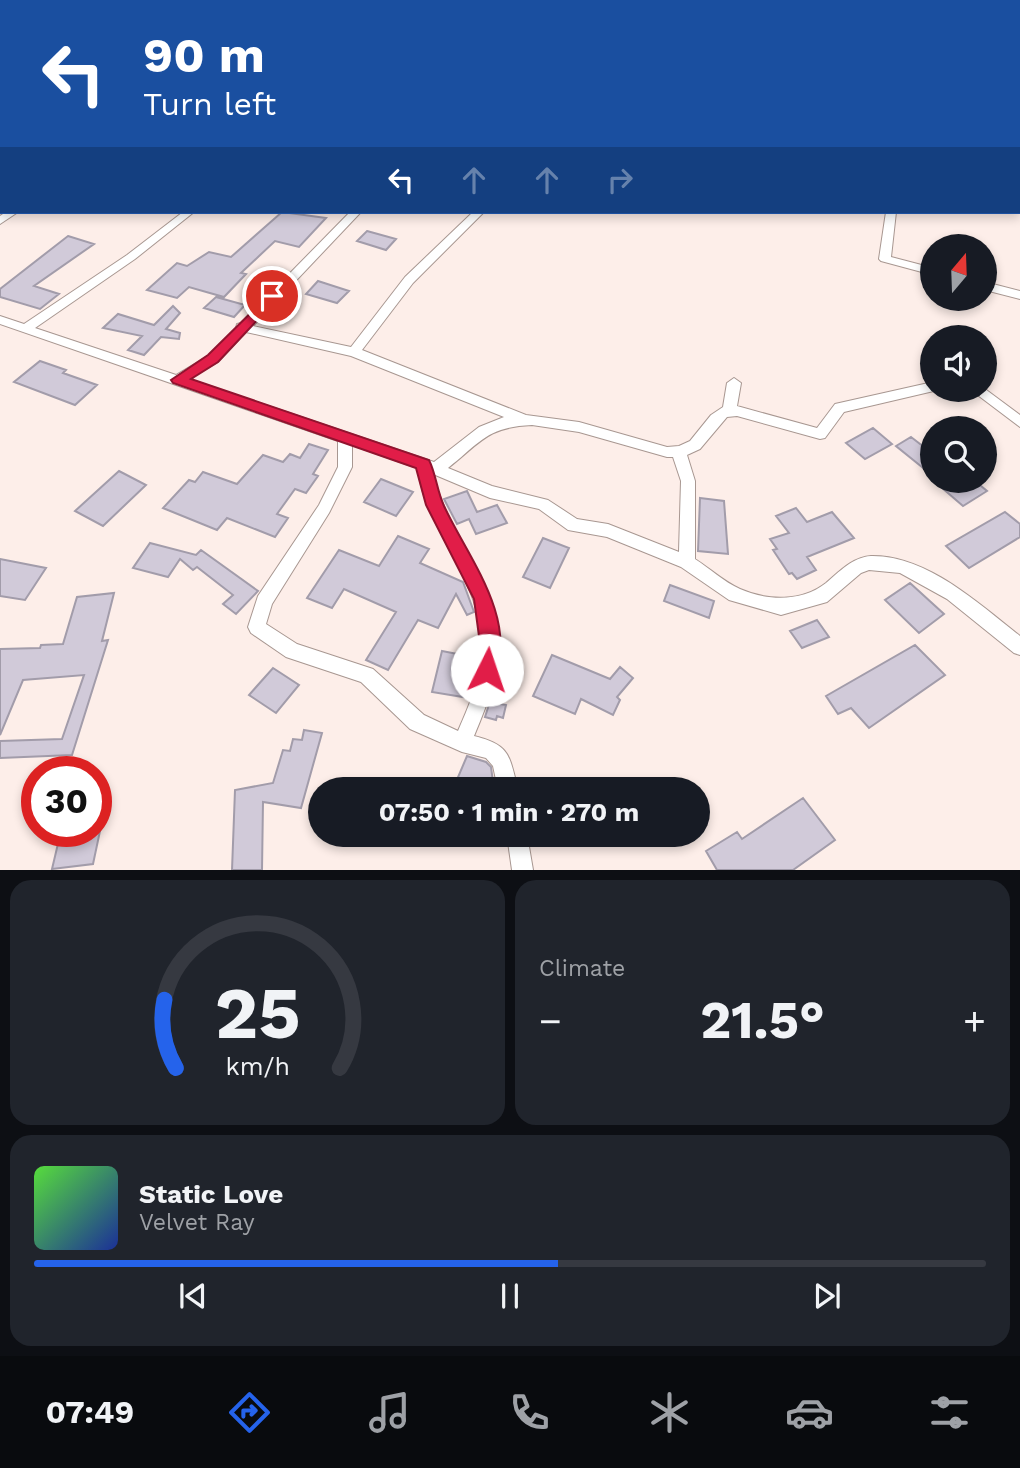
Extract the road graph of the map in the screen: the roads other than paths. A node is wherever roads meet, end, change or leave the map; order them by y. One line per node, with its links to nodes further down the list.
1 (187, 214): 10 (street)
2 (354, 214): 9 (street)
3 (476, 214): 11 (street)
4 (891, 214): 5 (street)
5 (920, 268)
6 (998, 289): 7 (street)
7 (1020, 295)
8 (0, 320): 10 (street)
9 (241, 327): 11 (street); 12 (street)
10 (25, 329): 12 (street)
11 (354, 352): 17 (street)
12 (178, 380): 19 (street)
13 (734, 383): 16 (street)
14 (920, 390): 16 (street)
15 (993, 402): 18 (street)
16 (729, 411): 20 (street)
17 (524, 419): 20 (street); 21 (street)
18 (1020, 422)
19 (345, 439): 21 (street); 24 (street)
20 (680, 453): 22 (street)
21 (429, 467): 22 (street); 24 (street)
22 (687, 562): 23 (street)
23 (1020, 647)
24 (462, 743): 25 (street)
25 (506, 777)
26 (519, 847): 27 (street)
27 (523, 870)

